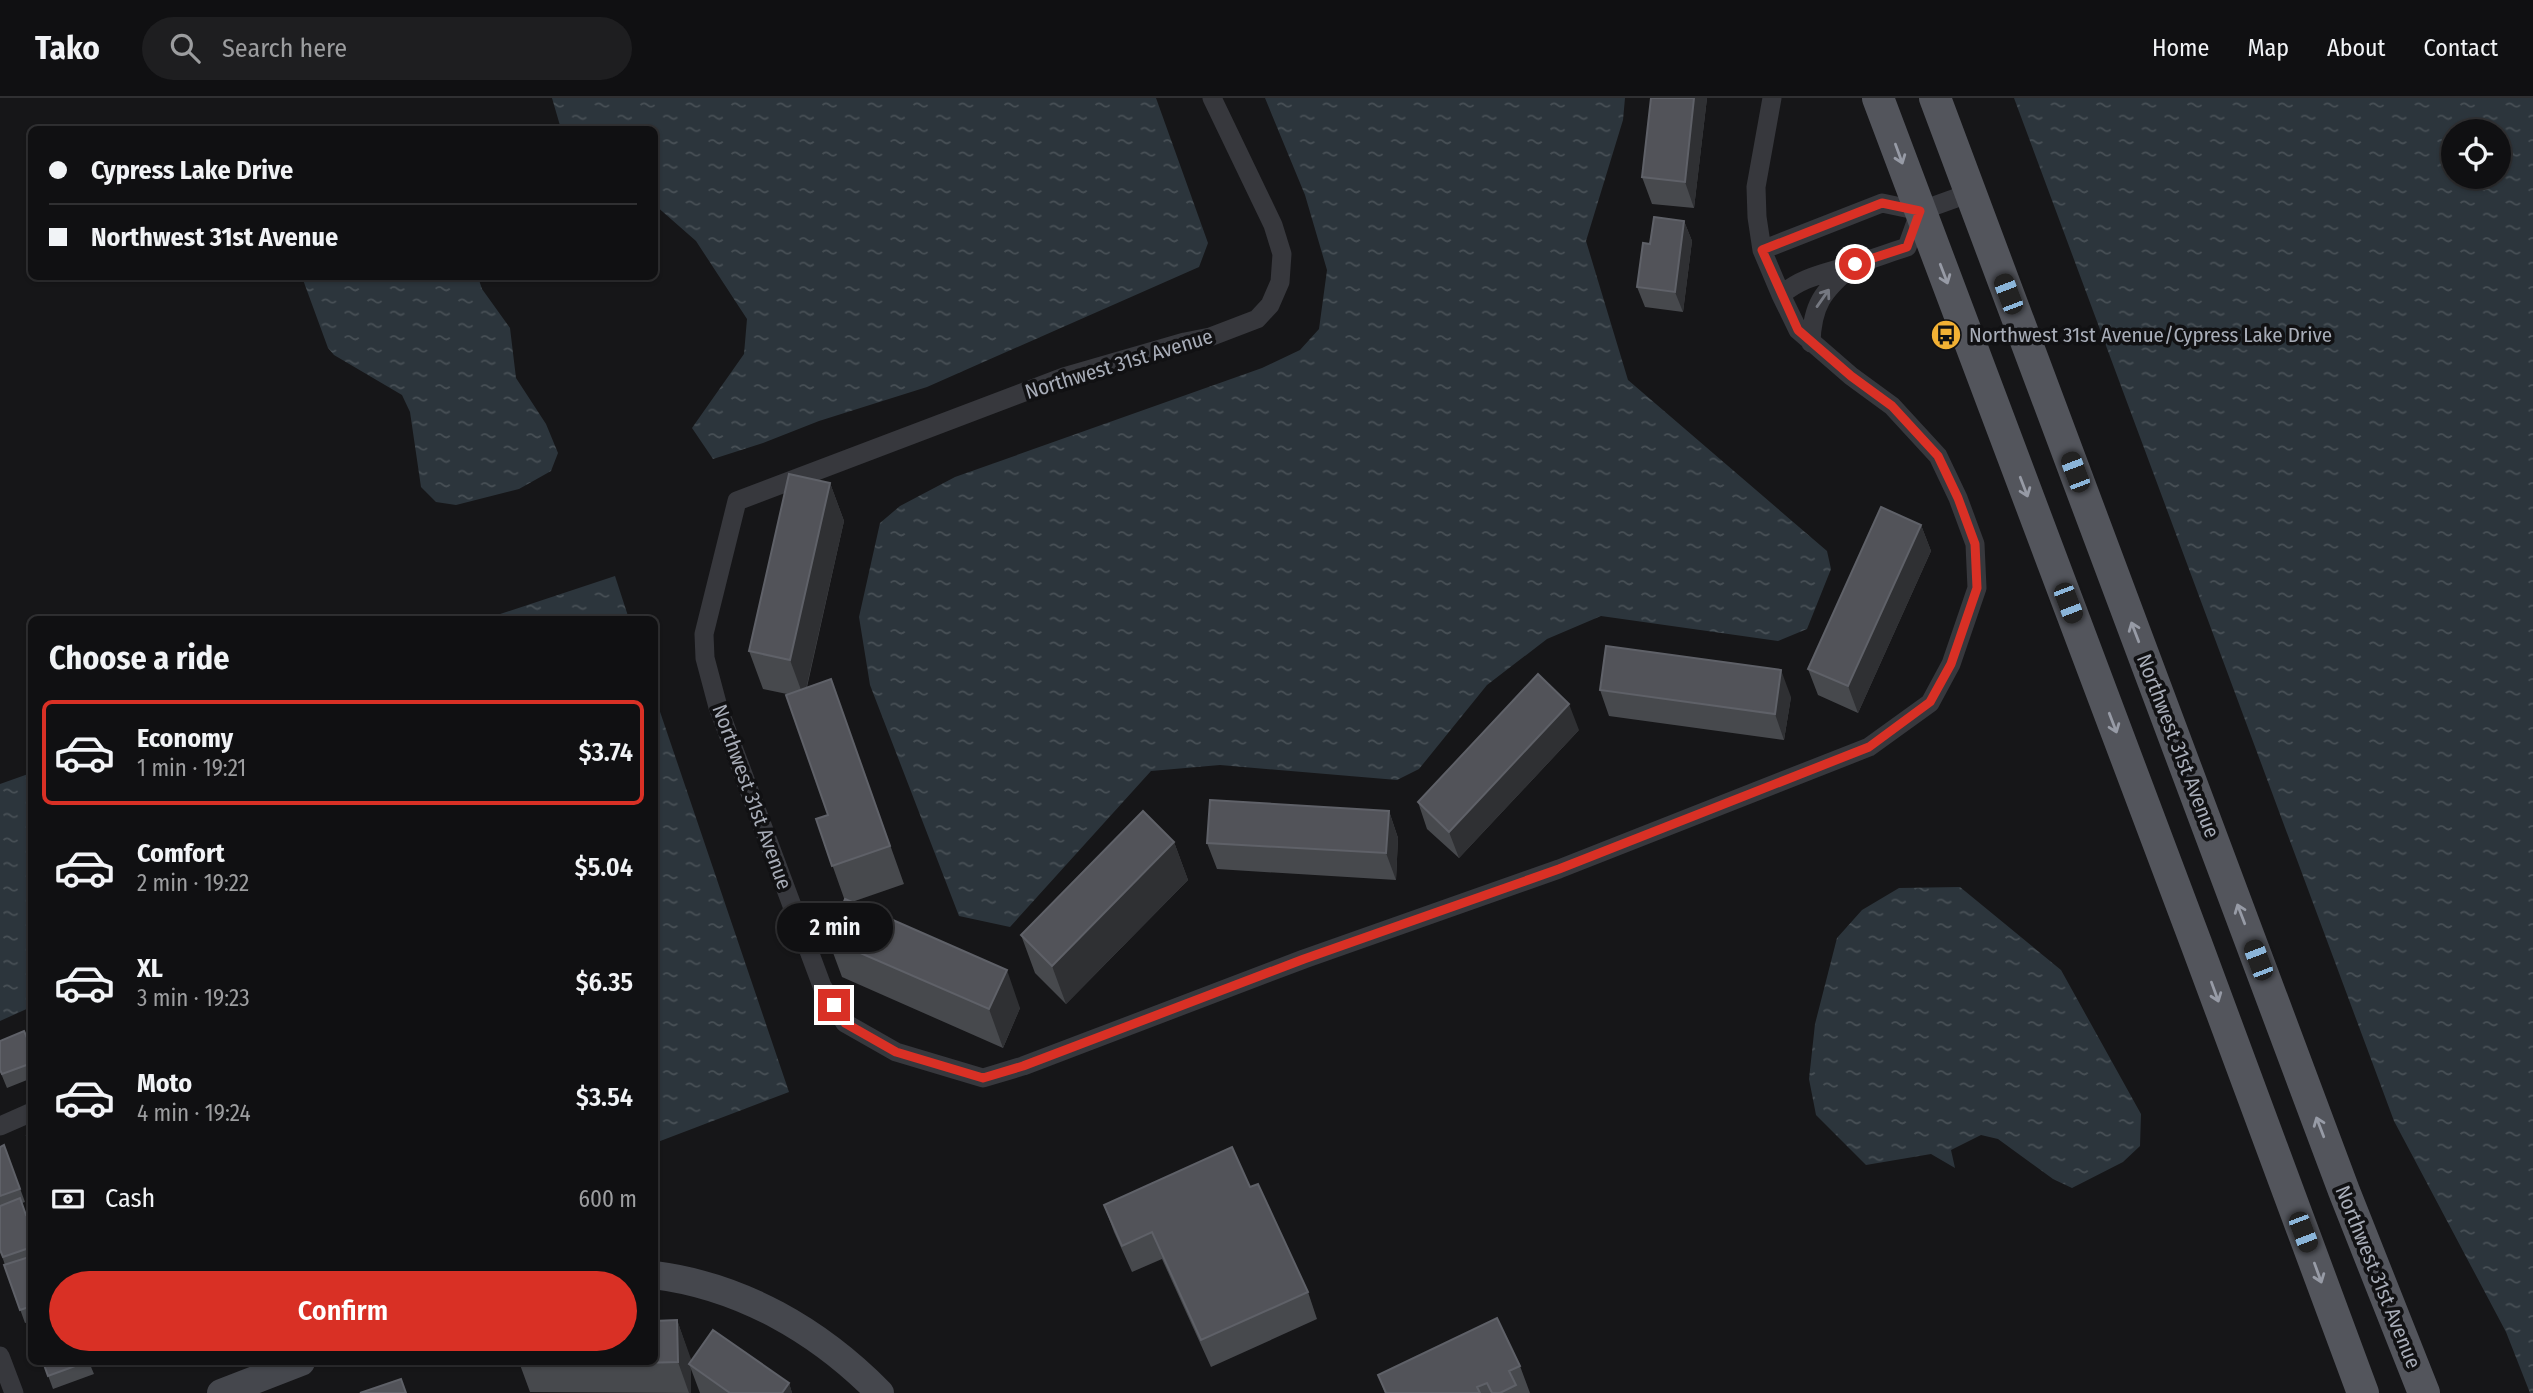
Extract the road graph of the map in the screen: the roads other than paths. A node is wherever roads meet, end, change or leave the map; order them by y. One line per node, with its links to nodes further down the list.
1 (1212, 98): 10 (street, Northwest 31st Avenue)
2 (1772, 98): 7 (street, Northwest 31st Avenue)
3 (1878, 98): 6 (main road, one-way to 6)
4 (1935, 98): 5 (main road, Northwest 31st Avenue)
5 (1969, 193): 6 (street); 20 (main road, Northwest 31st Avenue, one-way to 5)
6 (1920, 211): 7 (street); 8 (street); 19 (main road, one-way to 19)
7 (1762, 250): 9 (street, Northwest 31st Avenue)
8 (1855, 264): 9 (street); 10 (street, one-way to 8)
9 (1781, 295): 10 (street, Northwest 31st Avenue)
10 (1811, 343)
11 (28, 1114): 12 (street)
12 (0, 1126)
13 (658, 1276): 18 (main road)
14 (0, 1356): 16 (street)
15 (293, 1365): 17 (main road)
16 (14, 1393)
17 (221, 1393)
18 (880, 1393)
19 (2363, 1393)
20 (2424, 1393)

